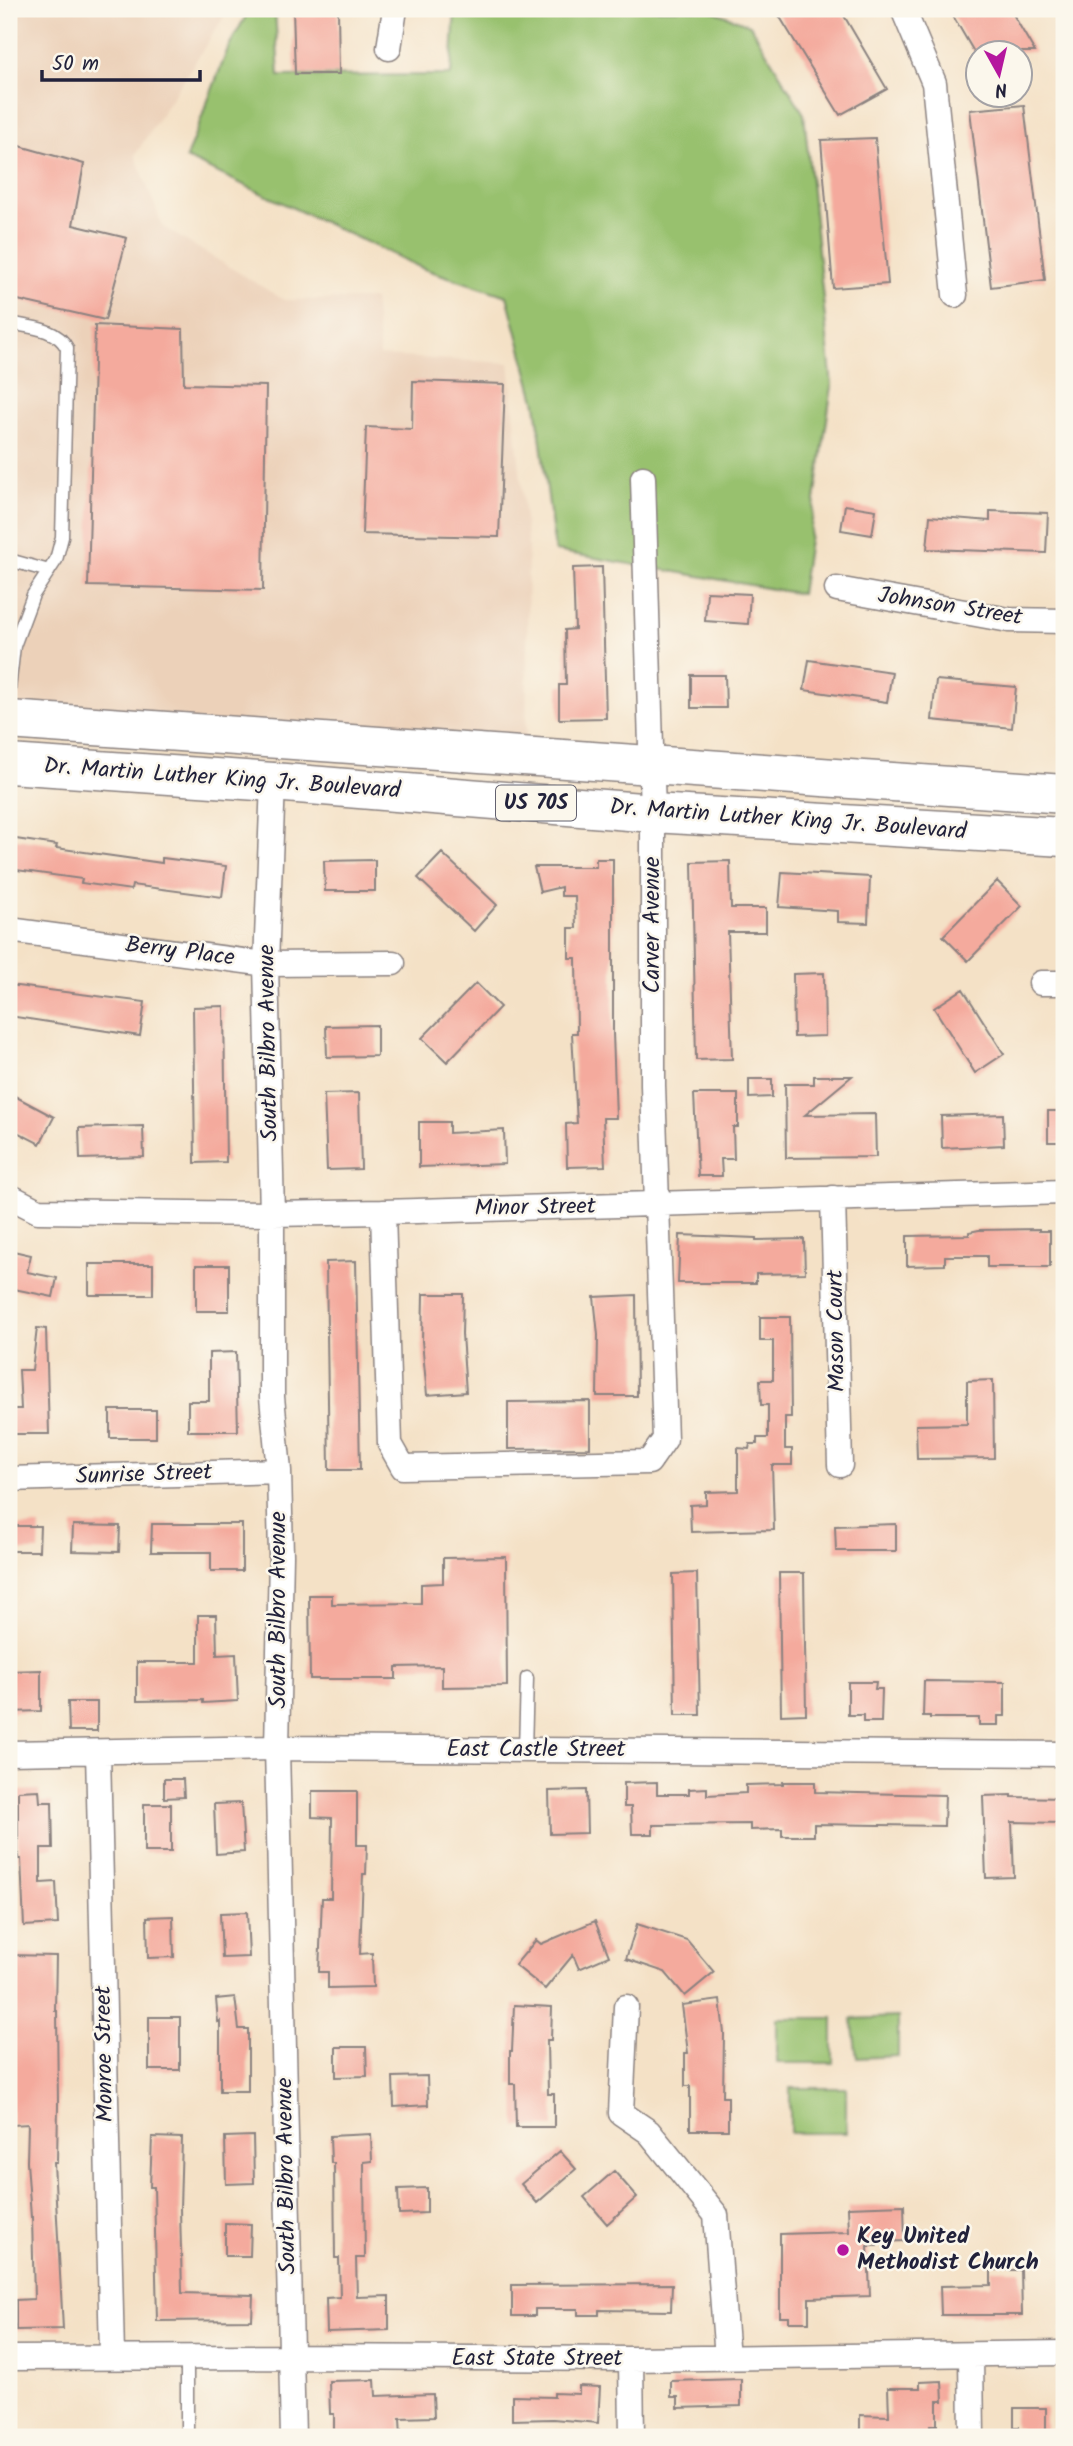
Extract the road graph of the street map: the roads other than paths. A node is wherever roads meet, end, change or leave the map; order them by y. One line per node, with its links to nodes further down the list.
1 (395, 9): 3 (street)
2 (903, 9): 4 (street)
3 (389, 48)
4 (955, 295)
5 (9, 323): 8 (lane)
6 (643, 478): 15 (street, Carver Avenue)
7 (9, 561): 8 (lane)
8 (49, 571): 11 (lane)
9 (836, 589): 10 (street, Johnson Street)
10 (1064, 621)
11 (10, 671): 12 (lane)
12 (9, 690)
13 (9, 720): 15 (main road, Dr. Martin Luther King Jr. Boulevard / US 70S)
14 (9, 764): 16 (main road, Dr. Martin Luther King Jr. Boulevard / US 70S)
15 (651, 765): 17 (main road, Dr. Martin Luther King Jr. Boulevard / US 70S); 18 (street, Carver Avenue)
16 (273, 782): 18 (main road, Dr. Martin Luther King Jr. Boulevard / US 70S); 22 (street, South Bilbro Avenue)
17 (1064, 794)
18 (653, 813): 19 (main road, Dr. Martin Luther King Jr. Boulevard / US 70S); 26 (street, Carver Avenue)
19 (1064, 837)
20 (9, 930): 22 (street, Berry Place)
21 (393, 963): 22 (street, Berry Place)
22 (266, 964): 28 (street, South Bilbro Avenue)
23 (1064, 1192): 25 (street, Minor Street)
24 (9, 1196): 28 (street, Minor Street)
25 (834, 1198): 26 (street, Minor Street); 29 (street, Mason Court)
26 (658, 1205): 27 (street, Minor Street); 27 (street, Carver Avenue)
27 (383, 1212): 28 (street, Minor Street)
28 (272, 1214): 30 (street, South Bilbro Avenue)
29 (840, 1465)
30 (279, 1471): 31 (street, Sunrise Street); 33 (street, South Bilbro Avenue)
31 (9, 1479)
32 (527, 1678): 34 (lane)
33 (277, 1748): 34 (street, East Castle Street); 35 (street, East Castle Street); 43 (street, South Bilbro Avenue)
34 (525, 1751): 37 (street, East Castle Street)
35 (99, 1752): 36 (street, East Castle Street); 41 (street, Monroe Street)
36 (9, 1753)
37 (1064, 1754)
38 (626, 2007): 45 (street)
39 (1064, 2353): 40 (street, East State Street)
40 (971, 2354): 45 (street, East State Street); 50 (street)
41 (112, 2356): 42 (street, East State Street); 44 (street, East State Street)
42 (187, 2357): 43 (street, East State Street); 47 (lane)
43 (292, 2357): 46 (street, East State Street); 48 (street, South Bilbro Avenue)
44 (9, 2358)
45 (727, 2358): 46 (street, East State Street)
46 (631, 2360): 49 (street)
47 (187, 2437)
48 (293, 2437)
49 (632, 2437)
50 (972, 2437)

